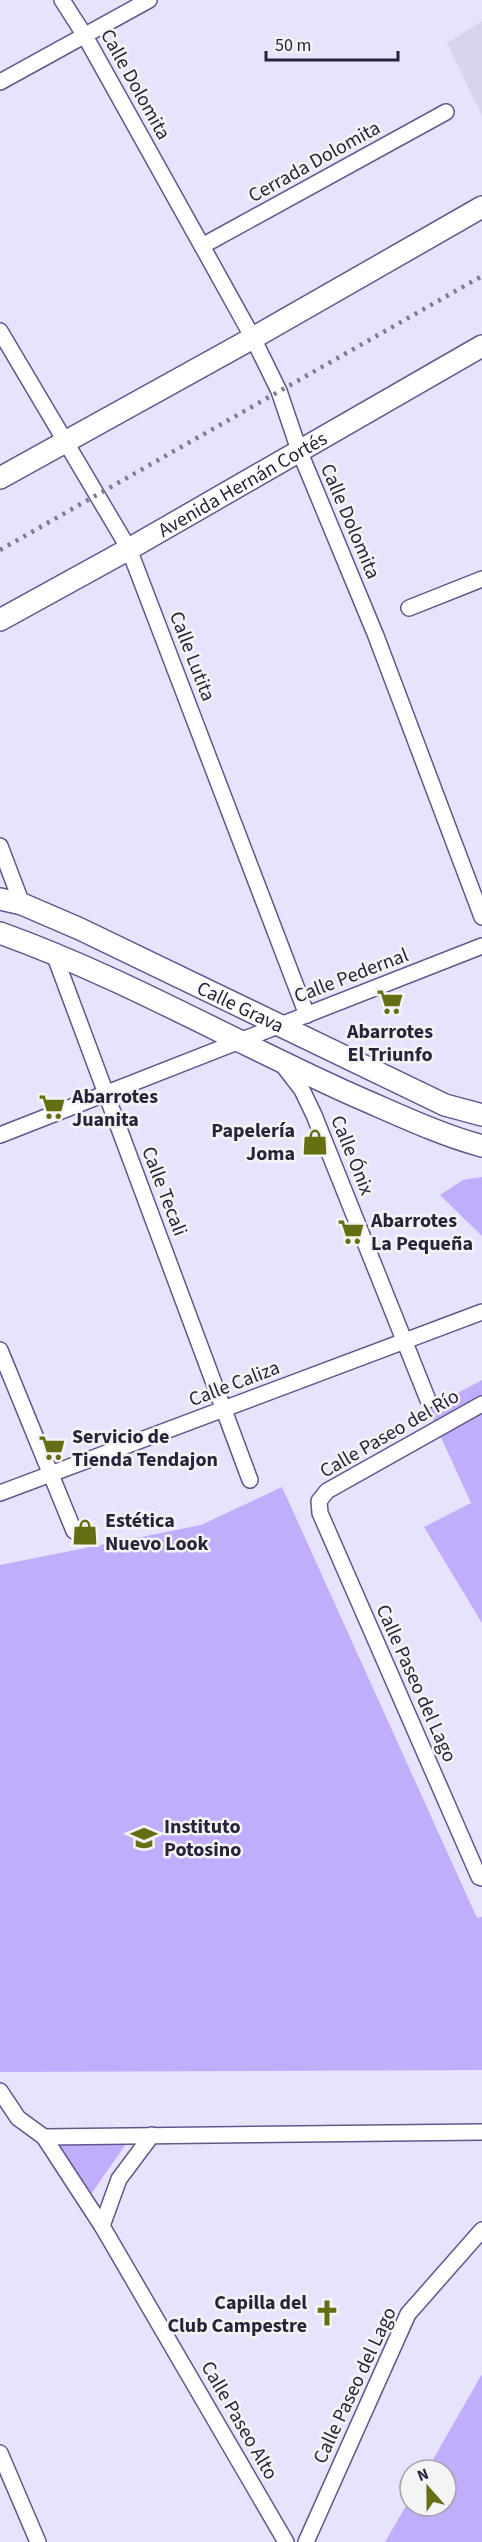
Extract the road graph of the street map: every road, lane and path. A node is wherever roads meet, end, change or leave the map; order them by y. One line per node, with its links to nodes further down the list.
1 (62, 0): 3 (street, Calle Dolomita)
2 (149, 0): 3 (street)
3 (85, 36): 4 (street); 7 (street, Calle Dolomita)
4 (0, 82)
5 (446, 112): 7 (street, Cerrada Dolomita)
6 (482, 207): 9 (main road)
7 (202, 246): 9 (street, Calle Dolomita)
8 (0, 331): 11 (street, Calle Lutita)
9 (253, 338): 11 (main road); 12 (street, Calle Dolomita)
10 (482, 346): 12 (main road, Avenida Hernán Cortés)
11 (66, 441): 13 (main road); 14 (street, Calle Lutita)
12 (299, 450): 14 (main road, Avenida Hernán Cortés); 21 (street, Calle Dolomita)
13 (0, 478)
14 (129, 549): 17 (main road, Avenida Hernán Cortés); 25 (street, Calle Lutita)
15 (482, 579): 16 (street)
16 (409, 608)
17 (0, 620)
18 (0, 846): 20 (street)
19 (0, 899): 20 (main road, Calle Grava)
20 (22, 904): 26 (main road, Calle Grava)
21 (482, 917)
22 (0, 933): 24 (main road, Calle Grava)
23 (482, 946): 25 (street, Calle Pedernal)
24 (54, 954): 27 (main road, Calle Grava); 29 (street, Calle Tecali)
25 (307, 1015): 26 (street, Calle Pedernal)
26 (280, 1024): 27 (street, Calle Pedernal); 30 (main road, Calle Grava)
27 (239, 1041): 28 (main road, Calle Grava); 29 (street, Calle Pedernal)
28 (282, 1064): 32 (main road, Calle Grava); 34 (street, Calle Ónix)
29 (106, 1095): 31 (street, Calle Pedernal); 38 (street, Calle Tecali)
30 (482, 1115)
31 (0, 1135)
32 (482, 1146)
33 (482, 1312): 34 (street, Calle Caliza)
34 (404, 1340): 36 (street, Calle Ónix); 38 (street, Calle Caliza)
35 (0, 1350): 39 (street)
36 (428, 1400)
37 (482, 1404): 42 (street, Calle Paseo del Río)
38 (225, 1409): 39 (street, Calle Caliza); 40 (street, Calle Tecali)
39 (51, 1474): 41 (street, Calle Caliza); 43 (street)
40 (250, 1480)
41 (0, 1493)
42 (319, 1501): 44 (street, Calle Paseo del Lago)
43 (74, 1531)
44 (482, 1878)
45 (0, 2091): 48 (street, Calle Paseo Alto)
46 (482, 2132): 47 (street)
47 (152, 2135): 48 (street); 49 (street)
48 (44, 2137): 49 (street, Calle Paseo Alto)
49 (102, 2226): 53 (street, Calle Paseo Alto)
50 (482, 2230): 54 (street, Calle Paseo del Lago)
51 (0, 2453): 52 (street)
52 (38, 2542)
53 (286, 2542)
54 (306, 2542)

